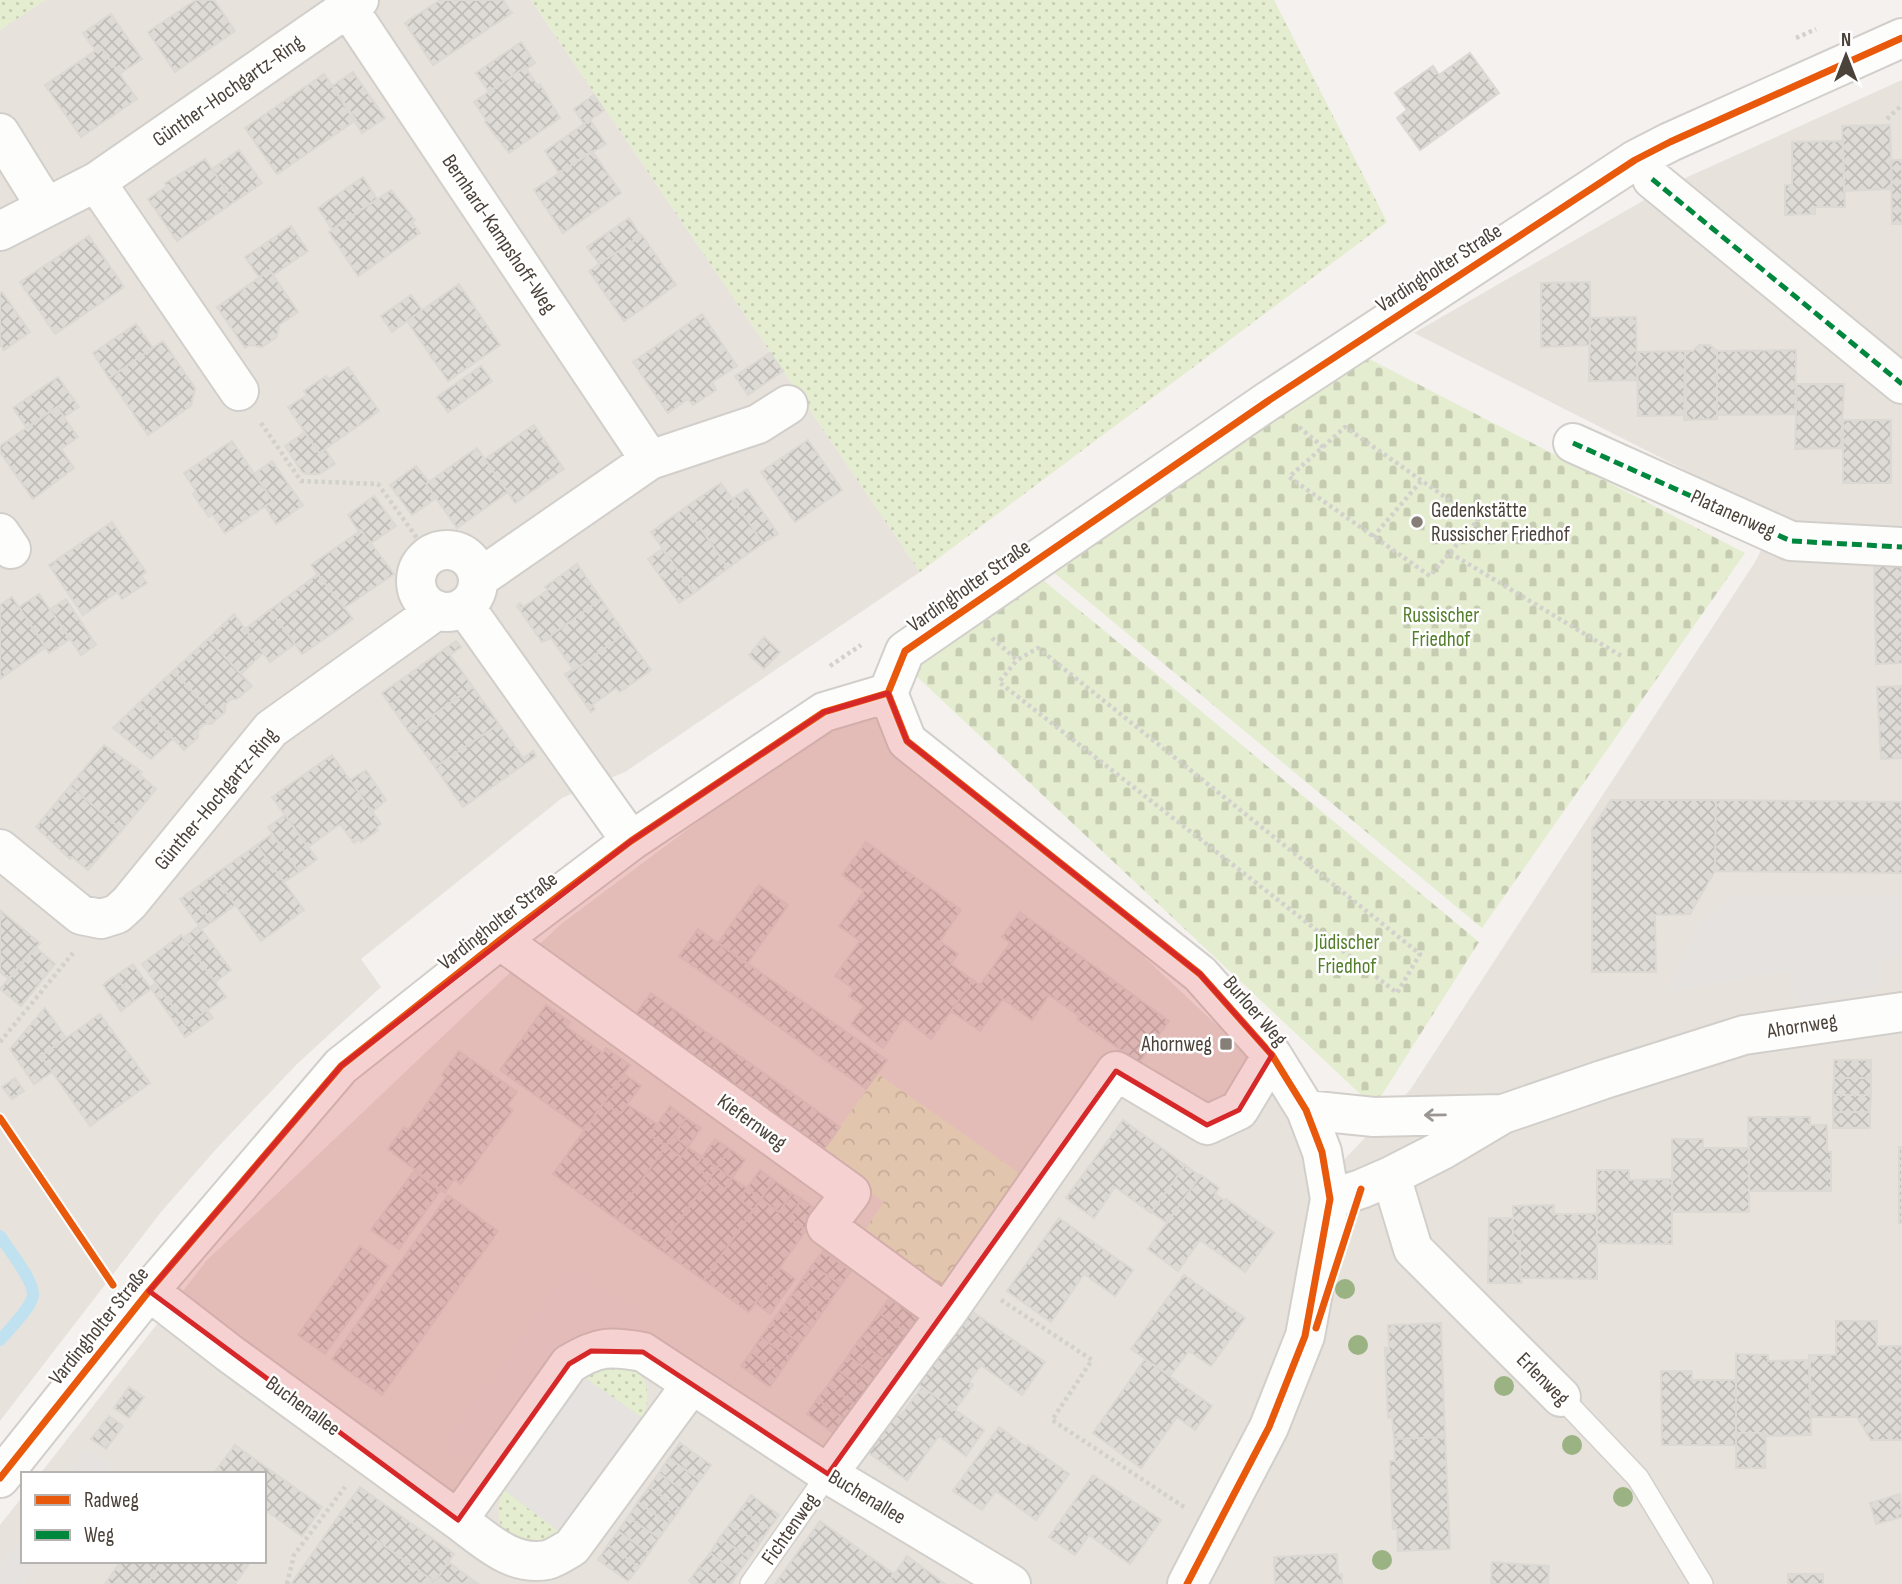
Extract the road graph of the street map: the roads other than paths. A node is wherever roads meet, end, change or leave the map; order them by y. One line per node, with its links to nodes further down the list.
1 (354, 4): 5 (street, Günther-Hochgartz-Ring); 12 (street, Bernhard-Kampshoff-Weg)
2 (1902, 38): 15 (street, Vardingholter Straße)
3 (0, 133): 6 (street)
4 (1652, 179): 8 (street)
5 (96, 182): 6 (street, Günther-Hochgartz-Ring); 9 (street)
6 (46, 207): 7 (street, Günther-Hochgartz-Ring)
7 (0, 232)
8 (1902, 384)
9 (239, 391)
10 (788, 405): 12 (street, Günther-Hochgartz-Ring)
11 (1573, 443): 13 (street, Platanenweg)
12 (650, 460): 14 (street, Günther-Hochgartz-Ring)
13 (1902, 547)
14 (460, 599): 14 (street); 16 (street); 17 (street, Günther-Hochgartz-Ring)
15 (888, 693): 16 (street, Vardingholter Straße); 20 (street, Burloer Weg)
16 (631, 841): 18 (street, Vardingholter Straße)
17 (0, 849)
18 (500, 940): 25 (street, Vardingholter Straße); 26 (street, Kiefernweg)
19 (1902, 1012): 22 (street, Ahornweg)
20 (1272, 1055): 21 (street, Burloer Weg); 26 (street)
21 (1306, 1110): 22 (street, Ahornweg, one-way to 21); 24 (street, Burloer Weg)
22 (1503, 1114): 23 (street, Ahornweg)
23 (1391, 1176): 24 (street, Ahornweg); 28 (street, Erlenweg)
24 (1331, 1199): 34 (street, Burloer Weg)
25 (149, 1291): 30 (street, Vardingholter Straße); 31 (street, Buchenallee)
26 (946, 1314): 29 (street)
27 (691, 1385): 29 (street, Buchenallee); 31 (street, Buchenallee); 31 (street, Buchenallee)
28 (1561, 1397): 35 (lane, Erlenweg)
29 (828, 1474): 32 (lane, Fichtenweg); 33 (street, Buchenallee)
30 (0, 1478)
31 (458, 1520)
32 (751, 1584)
33 (1010, 1584)
34 (1187, 1584)
35 (1702, 1584)

